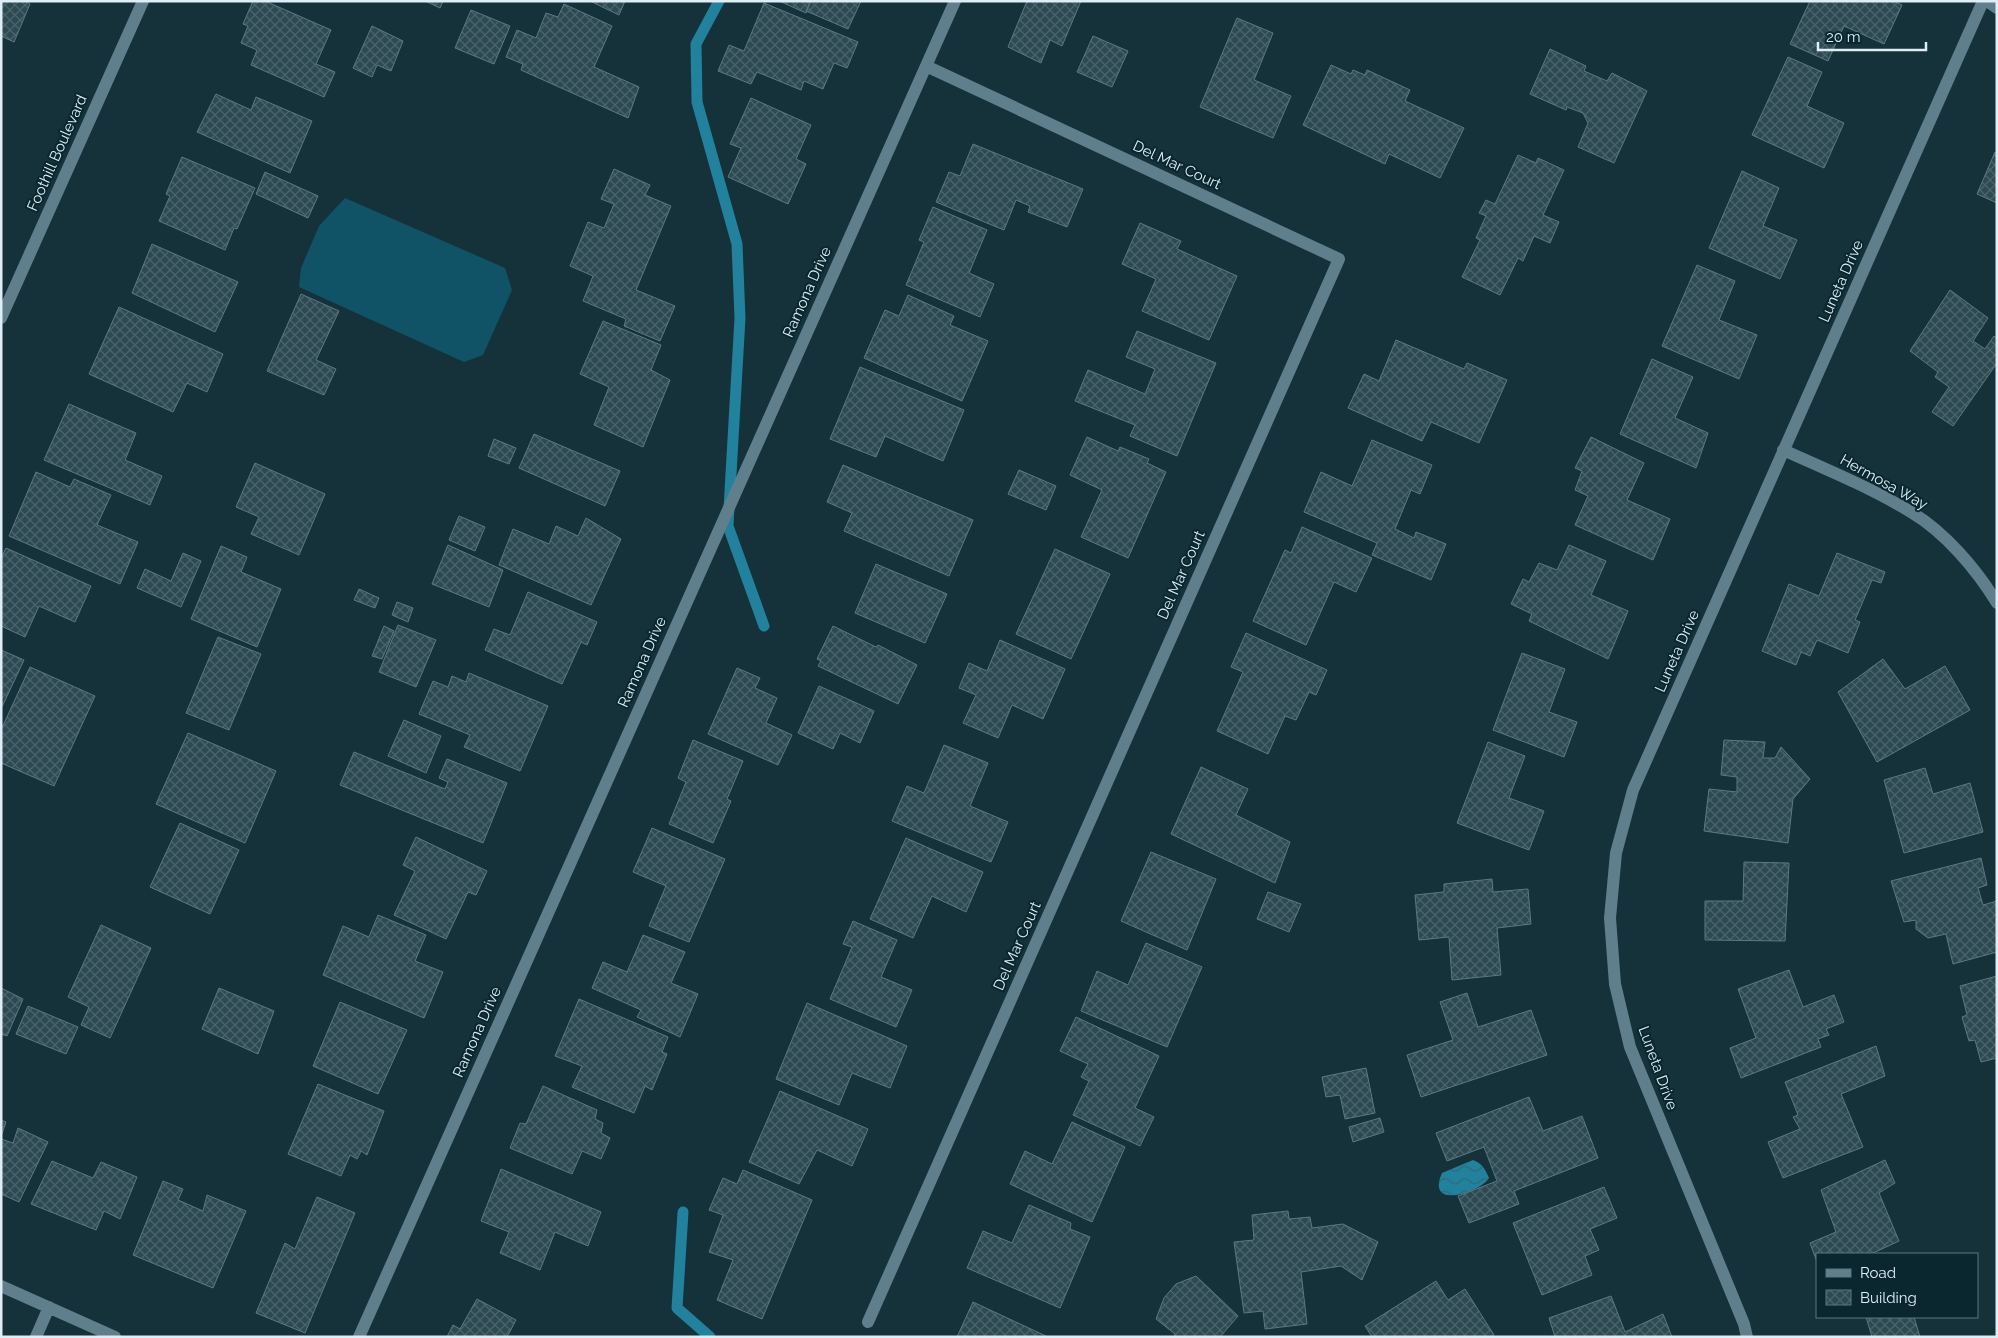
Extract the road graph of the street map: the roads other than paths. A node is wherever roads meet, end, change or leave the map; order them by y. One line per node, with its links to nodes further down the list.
1 (142, 1): 6 (street, Foothill Boulevard)
2 (955, 1): 5 (street, Ramona Drive)
3 (1985, 1): 4 (street); 7 (street, Luneta Drive)
4 (1997, 8)
5 (926, 66): 11 (street, Del Mar Court); 14 (street, Ramona Drive)
6 (1, 318)
7 (1783, 450): 8 (street, Hermosa Way); 15 (street, Luneta Drive)
8 (1997, 603)
9 (1, 1286): 10 (street)
10 (49, 1308): 12 (street); 13 (street)
11 (868, 1322)
12 (36, 1337)
13 (114, 1337)
14 (359, 1337)
15 (1747, 1337)

